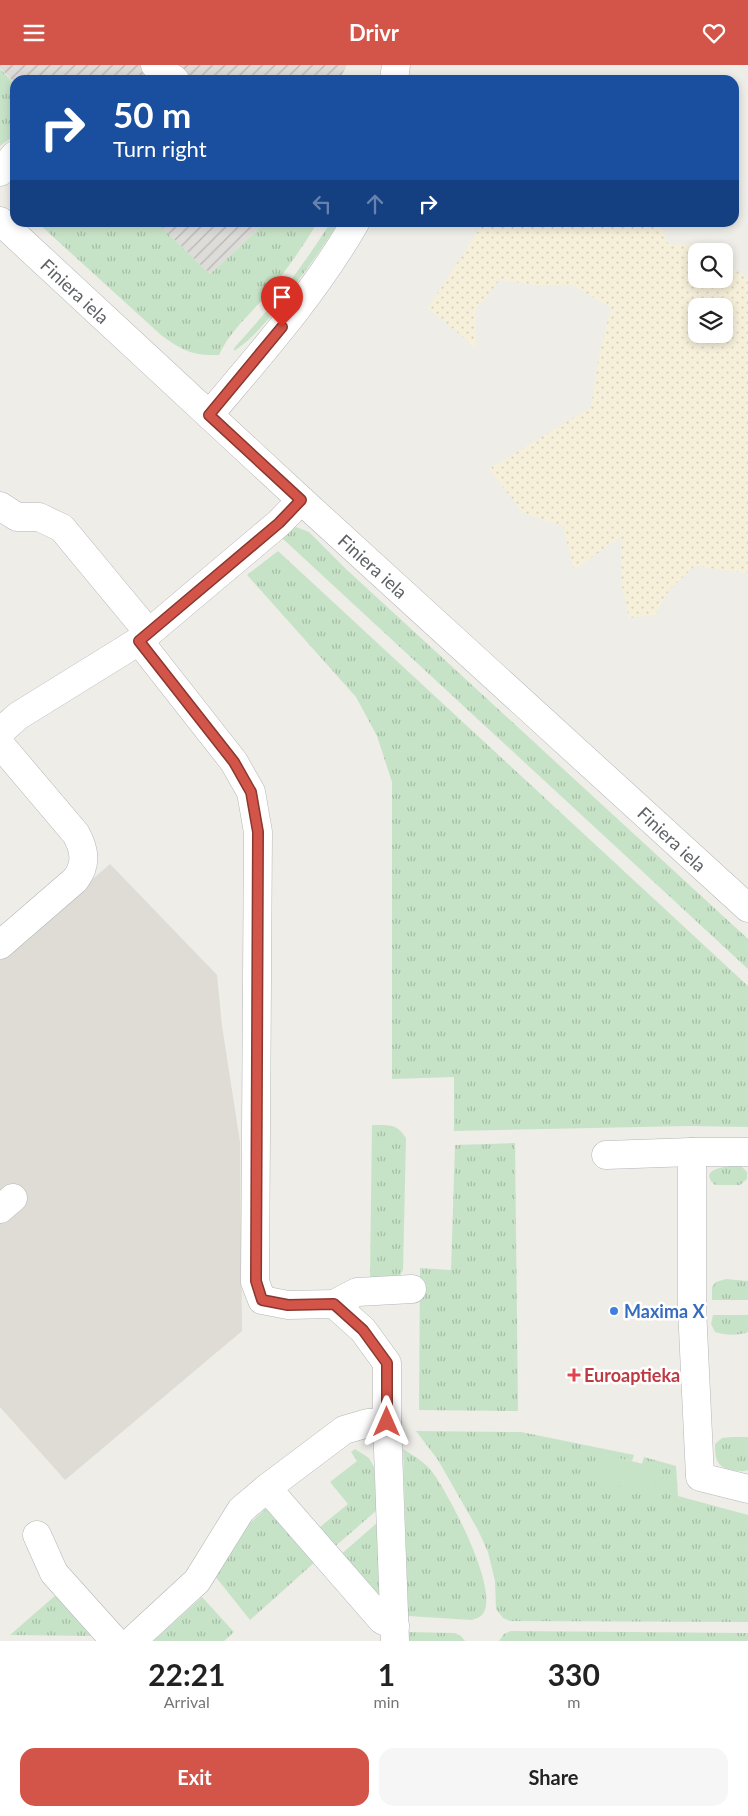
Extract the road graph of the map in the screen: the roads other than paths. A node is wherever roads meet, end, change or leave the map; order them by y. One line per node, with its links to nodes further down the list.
1 (155, 65): 2 (street)
2 (168, 75)
3 (10, 161): 4 (street)
4 (0, 172)
5 (0, 221): 7 (street, Finiera iela)
6 (352, 227): 7 (street)
7 (209, 415): 8 (street, Finiera iela)
8 (301, 500): 10 (street); 13 (street, Finiera iela)
9 (0, 506): 10 (street)
10 (144, 637): 11 (street); 19 (street)
11 (0, 732)
12 (0, 744): 14 (street)
13 (748, 908)
14 (0, 945)
15 (692, 1152): 16 (street); 17 (street); 22 (street)
16 (748, 1152)
17 (606, 1155)
18 (412, 1289): 19 (street)
19 (334, 1304): 20 (street)
20 (387, 1422): 21 (street); 24 (street)
21 (267, 1488): 24 (street); 26 (street)
22 (748, 1489)
23 (38, 1535): 25 (street)
24 (395, 1634)
25 (115, 1641)
26 (132, 1641)

